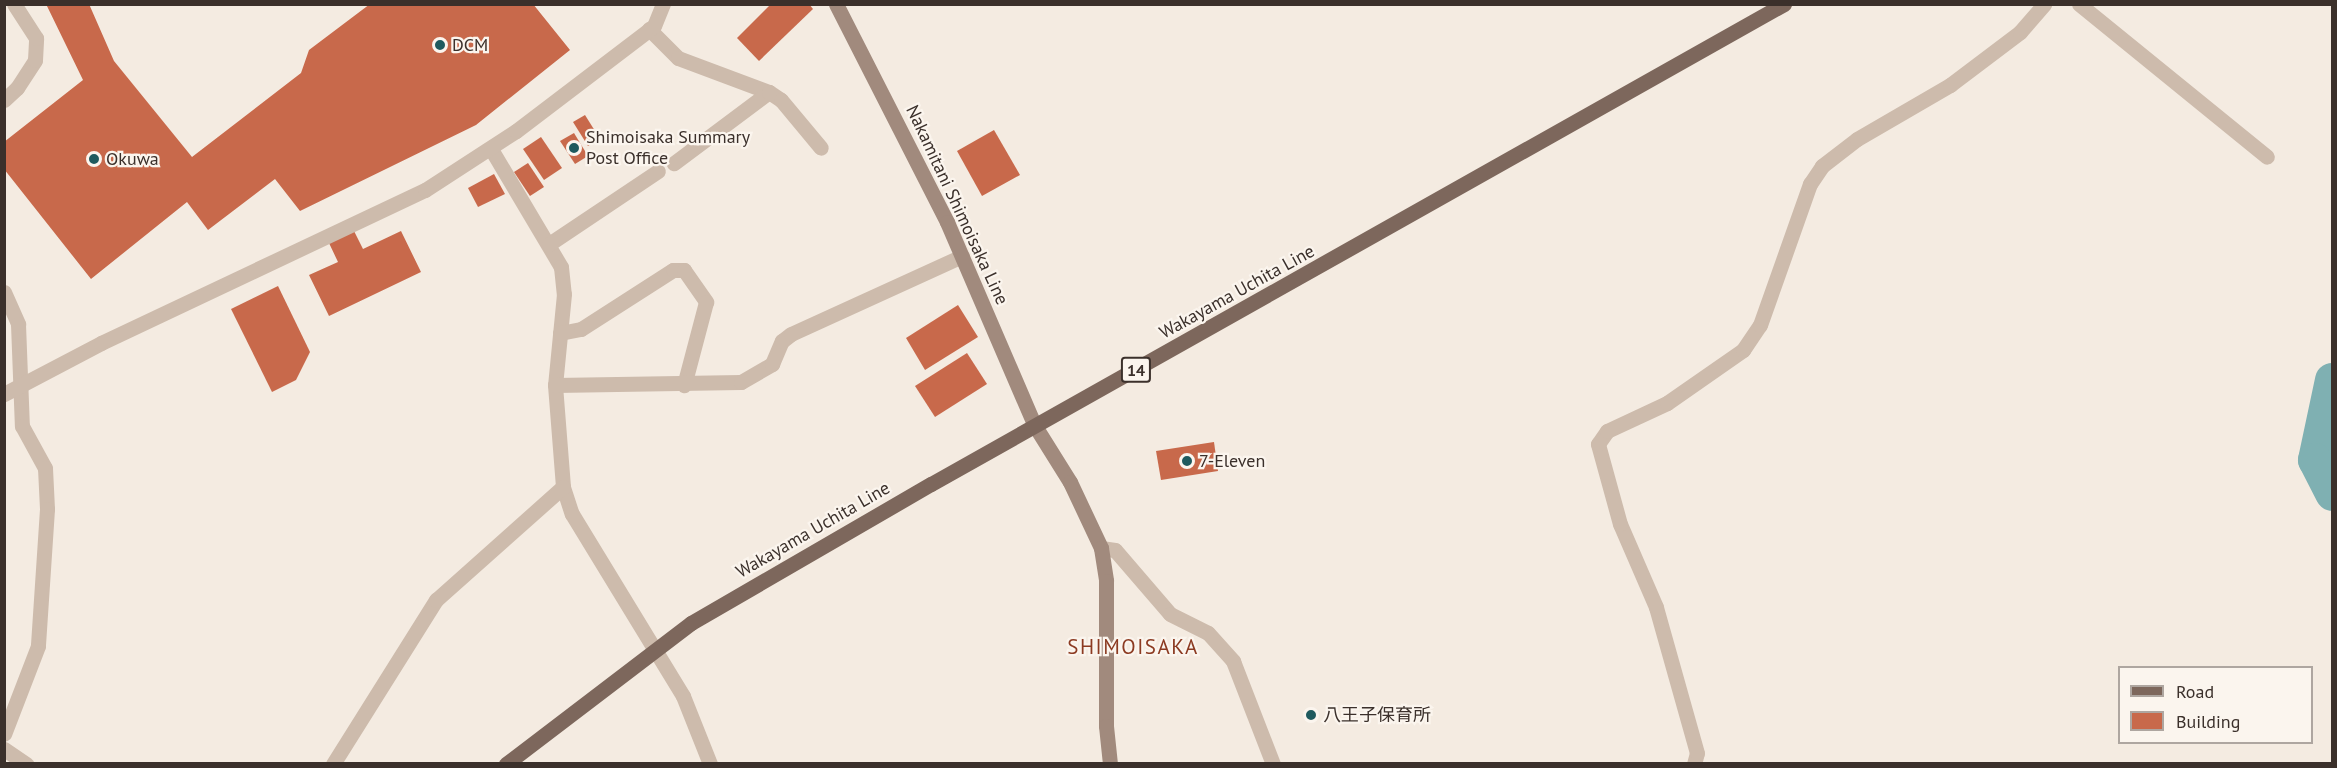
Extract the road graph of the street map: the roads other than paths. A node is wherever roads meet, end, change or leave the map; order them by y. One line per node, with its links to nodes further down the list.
1 (14, 4): 9 (street)
2 (663, 4): 7 (street)
3 (836, 4): 16 (main road, Nakamitani Shimoisaka Line)
4 (1784, 4): 23 (main road, Wakayama Uchita Line / 14)
5 (2044, 4): 35 (street)
6 (2079, 4): 12 (street)
7 (649, 29): 8 (street); 10 (street)
8 (769, 92): 11 (street); 13 (street)
9 (4, 100)
10 (491, 148): 15 (street); 19 (street)
11 (820, 148)
12 (2266, 157)
13 (674, 163)
14 (658, 171): 15 (street)
15 (549, 244): 18 (street)
16 (962, 256): 20 (street); 23 (main road, Nakamitani Shimoisaka Line)
17 (4, 292): 19 (street)
18 (560, 333): 20 (street); 21 (street)
19 (22, 385): 22 (street); 27 (street)
20 (684, 385): 21 (street)
21 (555, 386): 24 (street)
22 (4, 394)
23 (1035, 426): 25 (main road, Nakamitani Shimoisaka Line); 26 (main road, Wakayama Uchita Line / 14)
24 (563, 487): 26 (street); 30 (street)
25 (1101, 548): 33 (main road, Nakamitani Shimoisaka Line); 34 (street)
26 (653, 652): 31 (main road, Wakayama Uchita Line / 14); 32 (street)
27 (4, 734)
28 (4, 749): 29 (street)
29 (26, 764)
30 (333, 764)
31 (506, 764)
32 (710, 764)
33 (1110, 764)
34 (1273, 764)
35 (1694, 764)

